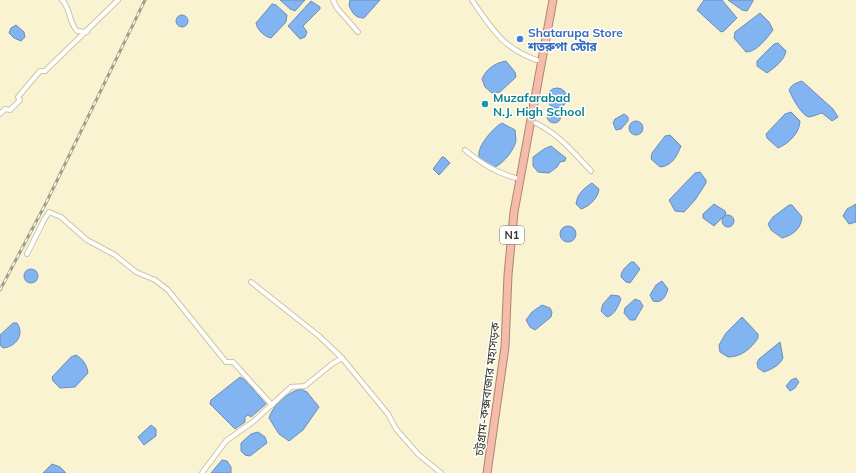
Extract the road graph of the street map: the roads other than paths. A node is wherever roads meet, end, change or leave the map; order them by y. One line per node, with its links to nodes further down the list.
1 (62, 0): 6 (street)
2 (118, 0): 6 (street)
3 (333, 0): 7 (street)
4 (472, 0): 8 (street)
5 (553, 0): 8 (highway, চট্টগ্রাম-কক্সবাজার মহাসড়ক / N1)
6 (86, 32): 9 (street)
7 (358, 32)
8 (543, 62): 10 (highway, চট্টগ্রাম-কক্সবাজার মহাসড়ক / N1)
9 (0, 114)
10 (532, 121): 12 (street); 13 (highway, চট্টগ্রাম-কক্সবাজার মহাসড়ক / N1)
11 (464, 150): 13 (street)
12 (591, 171)
13 (520, 179): 20 (highway, চট্টগ্রাম-কক্সবাজার মহাসড়ক / N1)
14 (27, 254): 17 (street)
15 (251, 282): 16 (street)
16 (342, 358): 17 (street); 19 (street)
17 (272, 405): 18 (street)
18 (202, 473)
19 (441, 473)
20 (487, 473)

